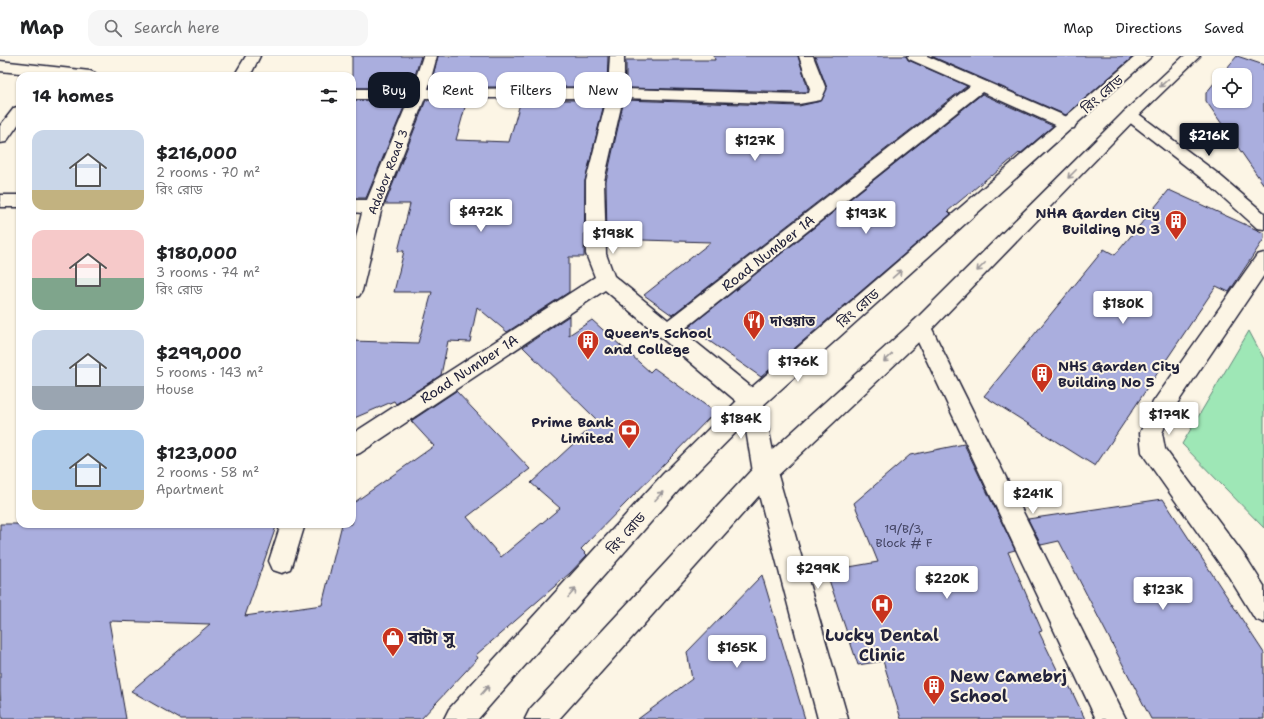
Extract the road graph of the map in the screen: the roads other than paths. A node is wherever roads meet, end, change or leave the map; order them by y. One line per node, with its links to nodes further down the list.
1 (62, 56): 11 (street)
2 (253, 56): 12 (street)
3 (430, 56): 15 (street, Adabor Road 3)
4 (617, 56): 13 (street)
5 (806, 56): 19 (street)
6 (914, 56): 14 (street)
7 (1145, 56): 25 (street, রিং রোড)
8 (1193, 56): 23 (street, one-way to 23)
9 (0, 66): 10 (street)
10 (40, 72)
11 (48, 72)
12 (244, 72)
13 (617, 72)
14 (981, 85): 25 (street); 36 (street, Road Number 1A)
15 (420, 88)
16 (574, 93): 20 (street)
17 (356, 94): 18 (street)
18 (368, 94)
19 (632, 94)
20 (420, 95)
21 (413, 108): 30 (street, Adabor Road 3)
22 (613, 108): 34 (street)
23 (1130, 115): 31 (street); 35 (street, one-way to 35)
24 (16, 116): 26 (street)
25 (1068, 124): 37 (street, রিং রোড, one-way to 25)
26 (0, 138)
27 (0, 201): 28 (street)
28 (16, 201)
29 (356, 206): 30 (street)
30 (373, 207): 33 (street, Adabor Road 3)
31 (1264, 223)
32 (1264, 260): 42 (street)
33 (356, 275)
34 (606, 280): 36 (street); 38 (street, Road Number 1A)
35 (921, 327): 39 (street, one-way to 39); 46 (street)
36 (668, 332): 37 (street)
37 (752, 401): 39 (street); 43 (street, রিং রোড, one-way to 37)
38 (356, 443)
39 (765, 472): 44 (street); 45 (street)
40 (292, 528): 41 (street)
41 (282, 561)
42 (1264, 610)
43 (459, 719)
44 (540, 719)
45 (833, 719)
46 (1111, 719)

